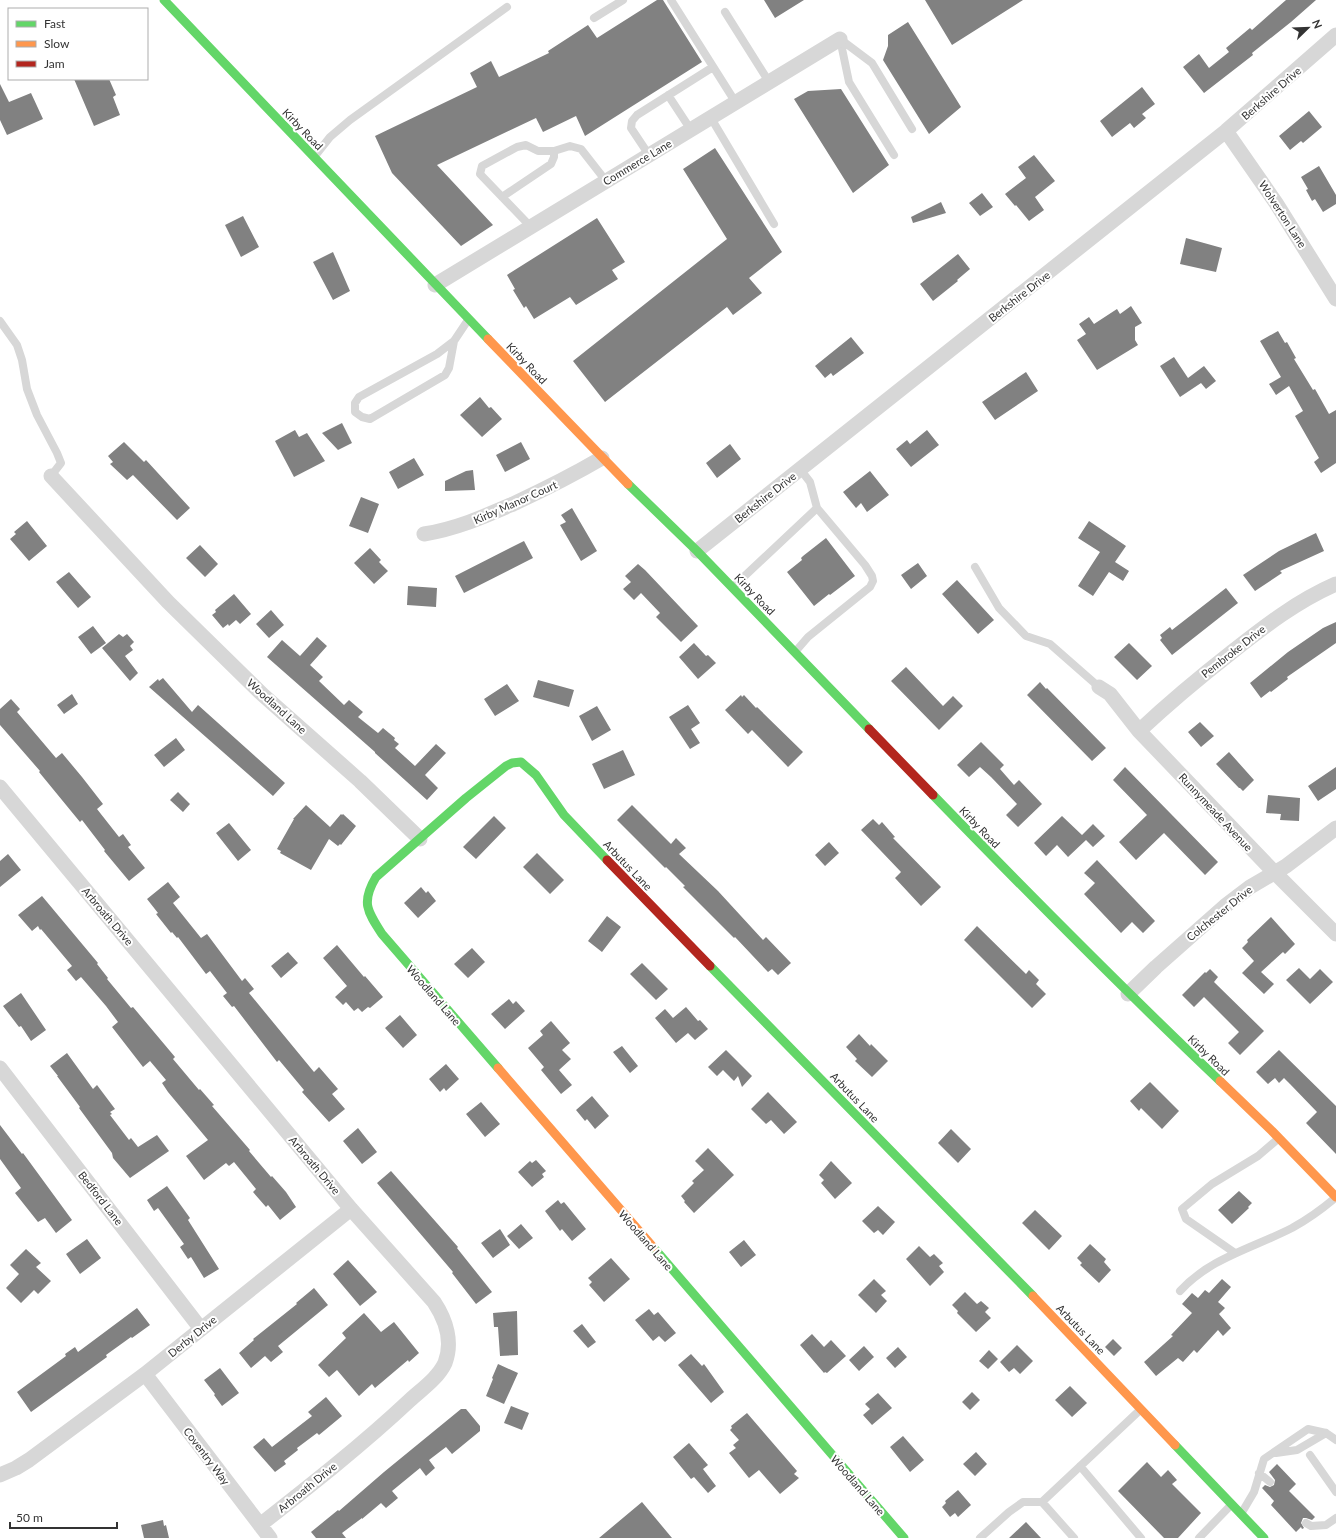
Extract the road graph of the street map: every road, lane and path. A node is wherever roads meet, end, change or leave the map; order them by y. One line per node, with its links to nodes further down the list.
1 (164, 0): 20 (street, Kirby Road)
2 (623, 0): 6 (lane)
3 (671, 0): 9 (lane)
4 (507, 7): 20 (lane)
5 (725, 12): 10 (lane)
6 (594, 18)
7 (1336, 35): 16 (street, Berkshire Drive)
8 (840, 39): 10 (street, Commerce Lane); 14 (lane); 19 (lane)
9 (713, 66): 11 (lane); 12 (lane)
10 (769, 82): 12 (street, Commerce Lane)
11 (668, 95): 15 (lane); 18 (lane)
12 (736, 102): 13 (street, Commerce Lane)
13 (711, 118): 15 (street, Commerce Lane); 23 (lane)
14 (912, 128)
15 (691, 130): 18 (street, Commerce Lane)
16 (1226, 132): 26 (street, Wolverton Lane); 31 (street, Berkshire Drive)
17 (554, 151): 21 (lane); 22 (lane); 22 (lane)
18 (649, 155): 21 (street, Commerce Lane)
19 (894, 155)
20 (314, 157): 25 (street, Kirby Road)
21 (606, 181): 24 (street, Commerce Lane)
22 (502, 197): 24 (lane)
23 (774, 224)
24 (530, 227): 25 (street, Commerce Lane)
25 (435, 285): 27 (street, Kirby Road)
26 (1336, 299)
27 (468, 320): 29 (lane); 30 (street, Kirby Road)
28 (0, 321): 32 (lane)
29 (454, 341): 29 (lane)
30 (602, 458): 34 (street, Kirby Manor Court); 35 (street, Kirby Road)
31 (800, 469): 33 (lane); 35 (street, Berkshire Drive)
32 (51, 476): 44 (street, Woodland Lane)
33 (817, 508): 38 (lane); 39 (lane)
34 (424, 534)
35 (697, 551): 38 (street, Kirby Road)
36 (975, 567): 40 (lane)
37 (1336, 584): 41 (street, Pembroke Drive)
38 (733, 588): 39 (street, Kirby Road)
39 (795, 652): 47 (street, Kirby Road)
40 (1099, 687): 41 (street, Runnymeade Avenue)
41 (1139, 730): 45 (street, Runnymeade Avenue)
42 (0, 787): 51 (street, Arbroath Drive)
43 (1336, 828): 45 (street, Colchester Drive)
44 (420, 839): 56 (street, Arbutus Lane); 72 (street, Woodland Lane)
45 (1274, 872): 46 (street, Runnymeade Avenue); 47 (street, Colchester Drive)
46 (1336, 934)
47 (1128, 994): 49 (street, Kirby Road)
48 (0, 1068): 54 (street, Bedford Lane)
49 (1278, 1138): 50 (street, Kirby Road); 52 (lane)
50 (1336, 1197): 52 (lane)
51 (352, 1209): 54 (street, Derby Drive); 71 (street, Arbroath Drive)
52 (1234, 1253): 53 (lane)
53 (1180, 1291)
54 (201, 1329): 55 (street, Derby Drive)
55 (145, 1374): 63 (street, Derby Drive); 71 (street, Coventry Way)
56 (1141, 1409): 61 (lane); 67 (street, Arbutus Lane)
57 (1326, 1433): 58 (lane); 59 (lane); 59 (lane)
58 (1336, 1440)
59 (1273, 1454): 62 (lane)
60 (1310, 1455): 65 (lane)
61 (1080, 1466): 66 (lane); 76 (lane)
62 (1259, 1473): 64 (lane); 68 (lane)
63 (0, 1475)
64 (1270, 1482)
65 (1336, 1492)
66 (1042, 1502): 74 (lane); 75 (lane)
67 (1232, 1504): 68 (street, Arbutus Lane); 77 (lane)
68 (1241, 1514): 78 (street, Arbutus Lane)
69 (1336, 1518): 70 (lane)
70 (1306, 1522)
71 (260, 1525): 73 (street, Coventry Way)
72 (900, 1537)
73 (270, 1538)
74 (980, 1538)
75 (1074, 1538)
76 (1141, 1538)
77 (1199, 1538)
78 (1264, 1538)

